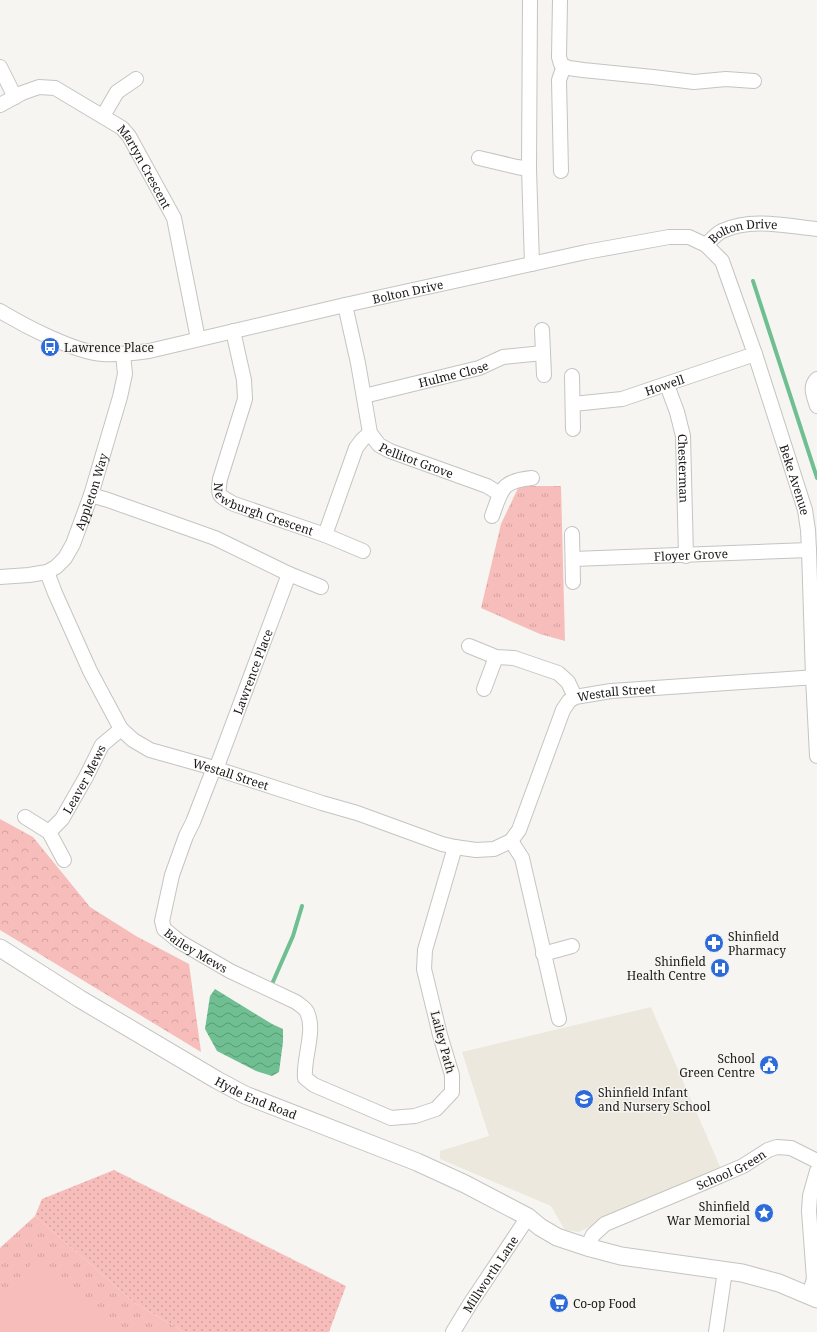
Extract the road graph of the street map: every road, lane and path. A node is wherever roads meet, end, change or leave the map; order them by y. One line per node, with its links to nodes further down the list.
1 (530, 0): 11 (street)
2 (560, 0): 3 (street)
3 (564, 66): 6 (street); 12 (street)
4 (0, 67): 7 (street)
5 (136, 79): 9 (street)
6 (754, 81)
7 (15, 97): 8 (street, Martyn Crescent); 9 (street, Martyn Crescent)
8 (0, 105)
9 (103, 116): 20 (street, Martyn Crescent)
10 (479, 158): 11 (street)
11 (529, 169): 15 (street)
12 (561, 171)
13 (817, 229): 14 (street, Bolton Drive)
14 (706, 245): 15 (street, Bolton Drive); 23 (street, Beke Avenue)
15 (532, 264): 16 (street, Bolton Drive)
16 (345, 305): 19 (street, Bolton Drive); 28 (street, Pellitot Grove)
17 (0, 312): 22 (street, Bolton Drive)
18 (542, 330): 21 (street)
19 (233, 331): 20 (street, Bolton Drive); 38 (street, Newburgh Crescent)
20 (198, 339): 22 (street, Bolton Drive)
21 (543, 353): 24 (street); 28 (street, Hulme Close)
22 (123, 354): 35 (street, Appleton Way)
23 (755, 354): 27 (street, Howell); 39 (street, Beke Avenue)
24 (544, 375)
25 (572, 376): 29 (street)
26 (817, 378): 30 (street)
27 (667, 385): 29 (street, Howell); 41 (street, Chesterman)
28 (364, 396): 32 (street, Pellitot Grove)
29 (573, 404): 31 (street)
30 (817, 406)
31 (573, 429)
32 (370, 433): 34 (street, Pellitot Grove); 38 (street, Newburgh Crescent)
33 (532, 478): 34 (street)
34 (500, 494): 36 (street)
35 (91, 495): 43 (street, Appleton Way); 44 (street)
36 (492, 516)
37 (572, 534): 42 (street)
38 (326, 536): 40 (street, Newburgh Crescent)
39 (809, 550): 41 (street, Floyer Grove); 50 (street, Beke Avenue)
40 (363, 551)
41 (686, 556): 42 (street, Floyer Grove)
42 (573, 559): 46 (street)
43 (47, 572): 45 (street, Appleton Way); 53 (street, Westall Street)
44 (289, 574): 47 (street); 55 (street, Lawrence Place)
45 (0, 577)
46 (574, 582)
47 (321, 587)
48 (469, 646): 49 (street)
49 (496, 658): 51 (street); 52 (street)
50 (815, 677): 52 (street, Westall Street); 54 (street, Beke Avenue)
51 (484, 689)
52 (575, 696): 58 (street, Westall Street)
53 (121, 729): 55 (street, Westall Street); 57 (street, Leaver Mews)
54 (817, 756)
55 (215, 769): 59 (street, Westall Street); 64 (street, Bailey Mews)
56 (25, 817): 57 (street)
57 (49, 832): 60 (street)
58 (511, 841): 59 (street, Westall Street); 63 (street)
59 (455, 846): 64 (street, Lailey Path)
60 (64, 860)
61 (572, 946): 63 (street)
62 (0, 948): 68 (main road, Hyde End Road)
63 (543, 954): 65 (street)
64 (296, 1002)
65 (559, 1019)
66 (817, 1161): 69 (street, School Green)
67 (817, 1171): 71 (street)
68 (528, 1217): 69 (main road); 72 (street, Millworth Lane)
69 (587, 1247): 70 (main road)
70 (725, 1271): 71 (main road); 73 (street)
71 (813, 1297)
72 (453, 1332)
73 (716, 1332)

